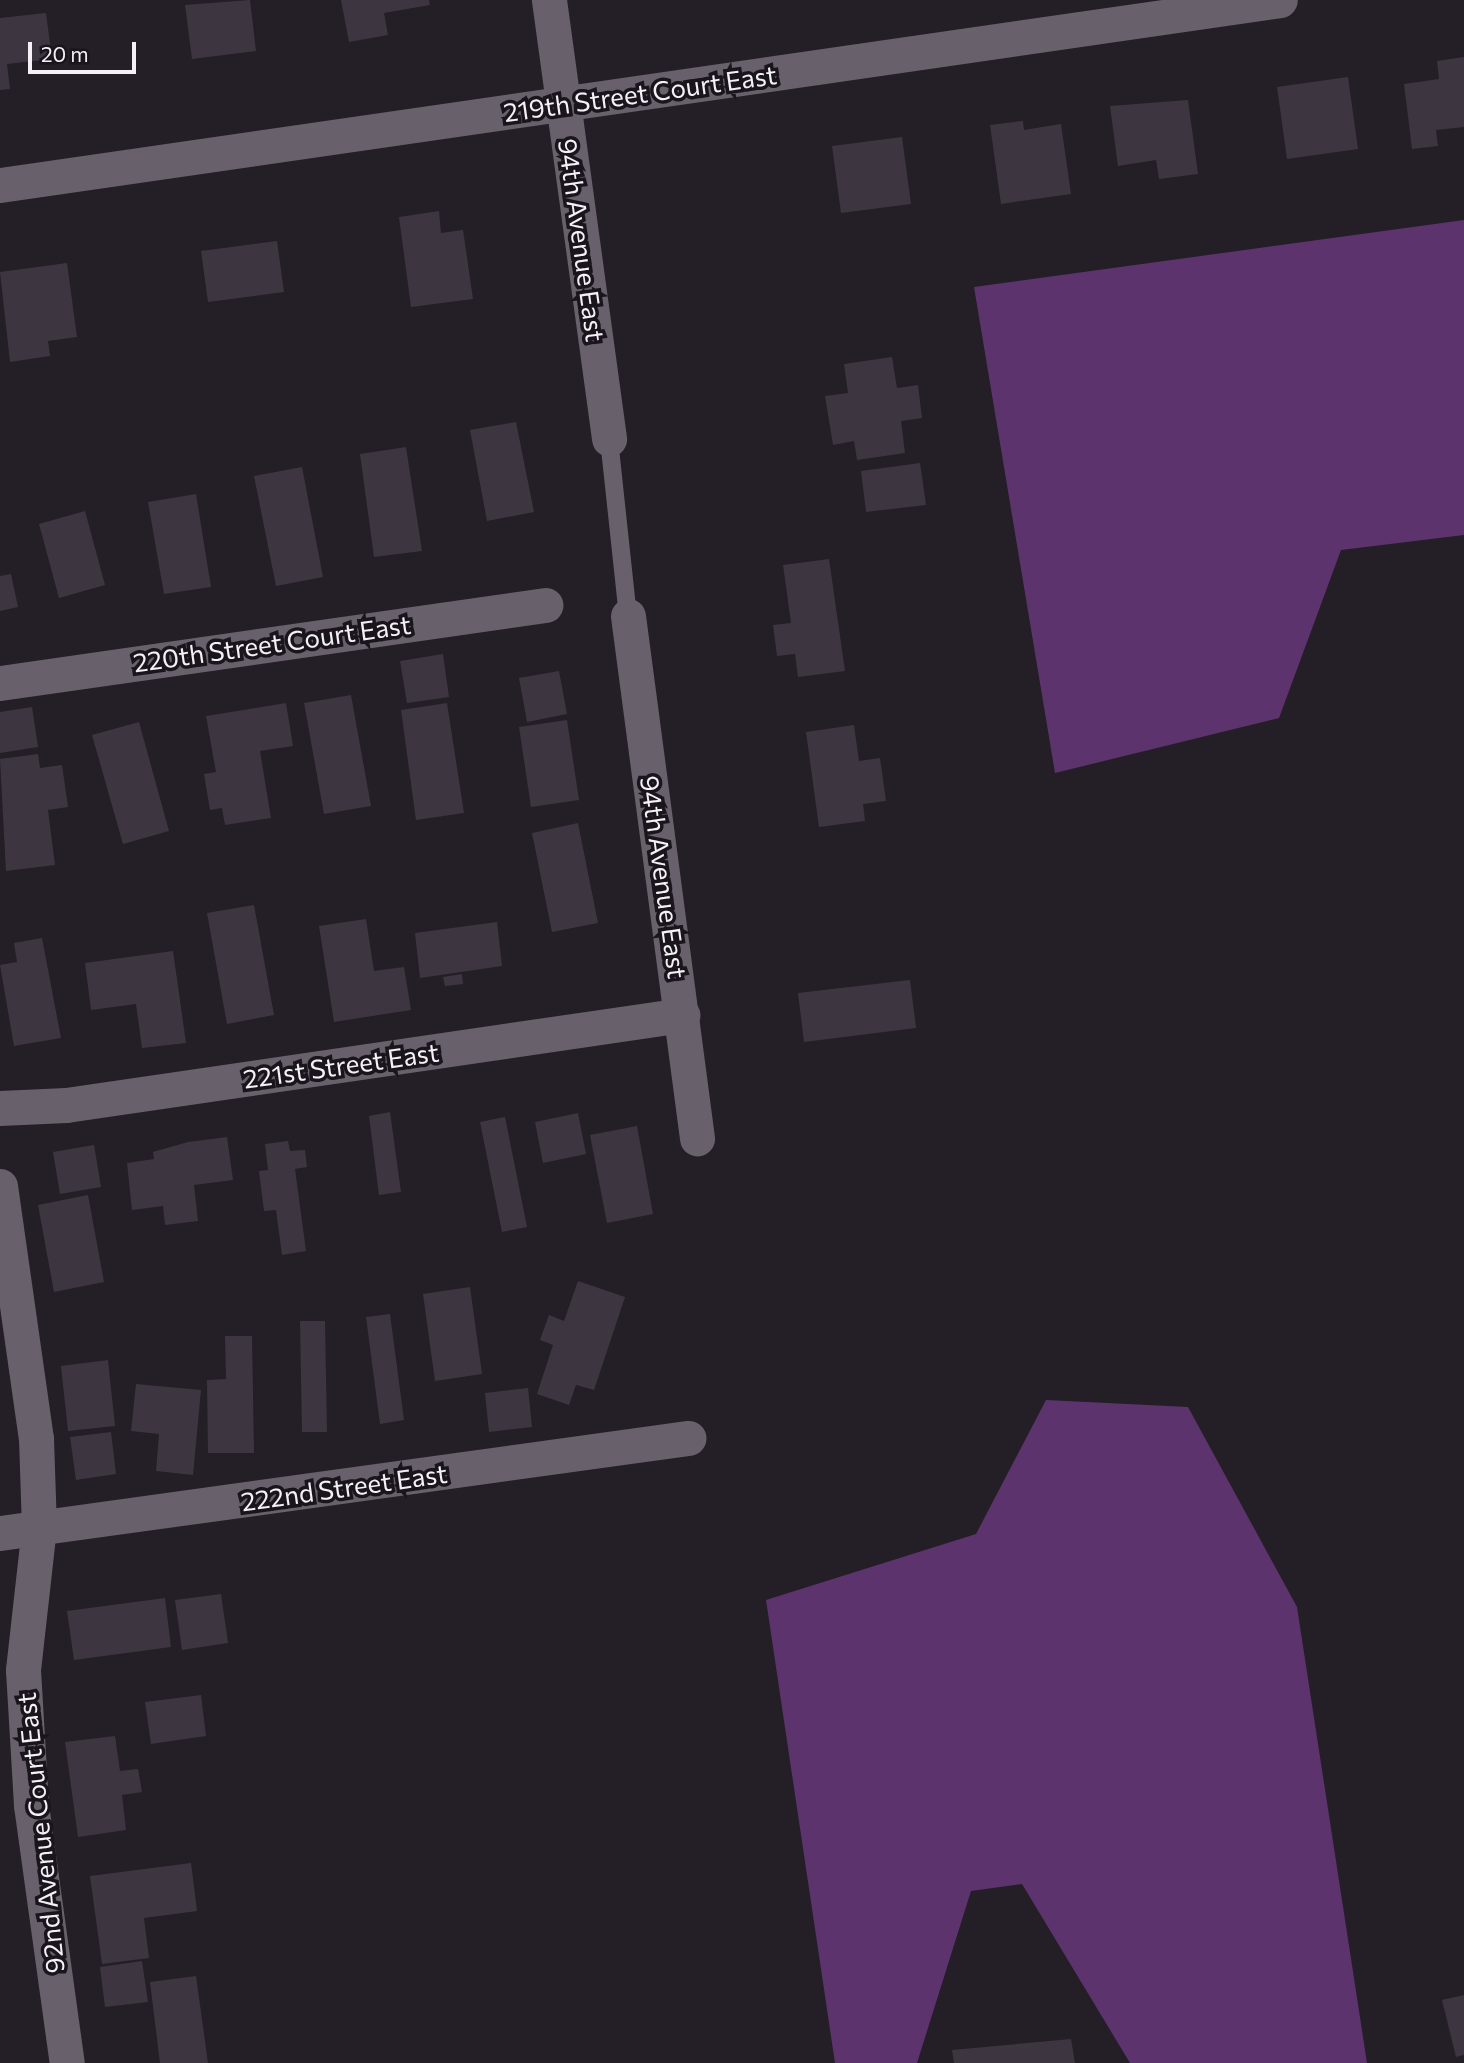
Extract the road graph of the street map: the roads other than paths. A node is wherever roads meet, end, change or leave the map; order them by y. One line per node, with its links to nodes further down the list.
1 (549, 0): 3 (street, 94th Avenue East)
2 (1280, 0): 3 (street, 219th Street Court East)
3 (563, 104): 4 (street, 219th Street Court East); 5 (street, 94th Avenue East)
4 (0, 185)
5 (609, 439): 7 (lane)
6 (545, 605): 8 (street, 220th Street Court East)
7 (628, 616): 9 (street, 94th Avenue East)
8 (0, 683)
9 (682, 1015): 10 (street, 221st Street East); 11 (street, 94th Avenue East)
10 (0, 1108)
11 (697, 1138)
12 (0, 1186): 14 (street, 92nd Avenue Court East)
13 (688, 1438): 14 (street, 222nd Street East)
14 (39, 1527): 15 (street, 222nd Street East); 16 (street, 92nd Avenue Court East)
15 (0, 1534)
16 (67, 2063)

